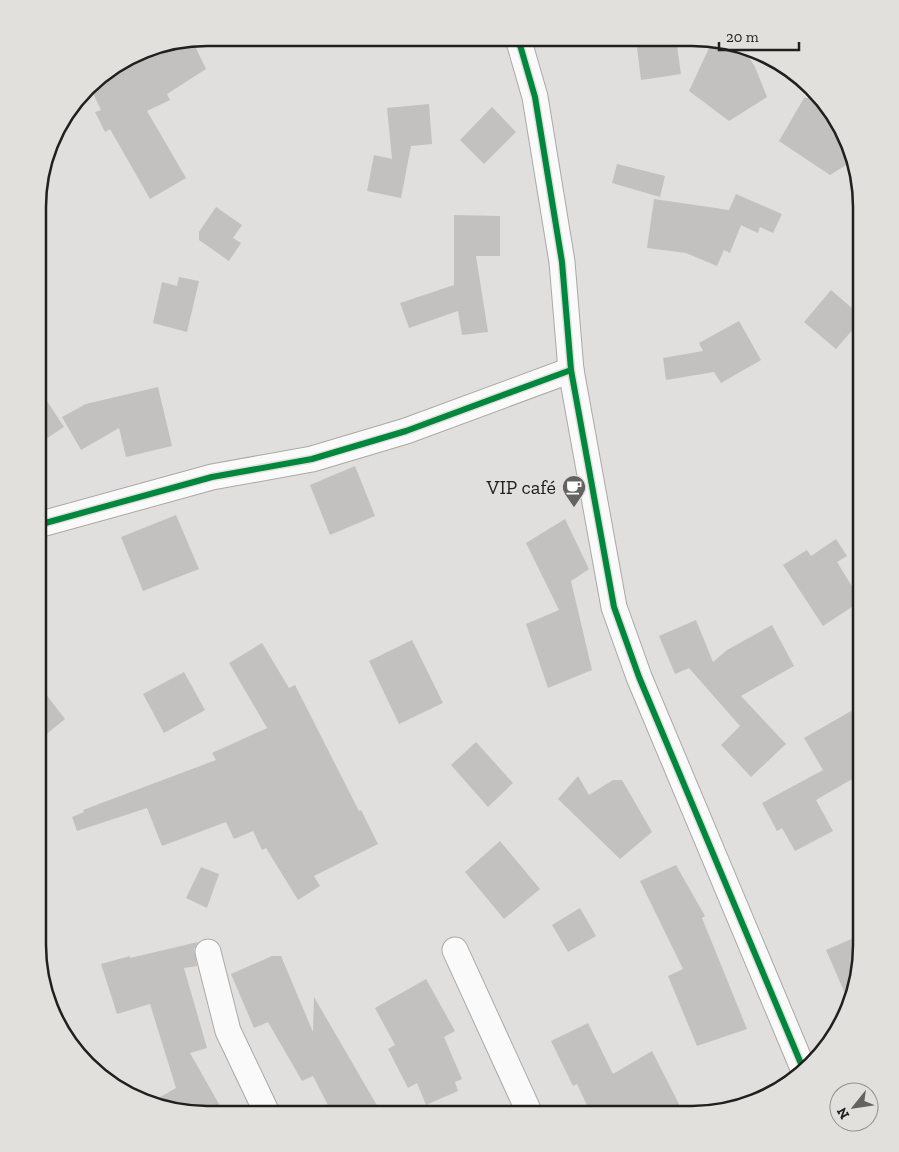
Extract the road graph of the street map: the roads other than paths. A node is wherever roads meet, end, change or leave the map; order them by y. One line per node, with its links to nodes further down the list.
1 (520, 46): 2 (street)
2 (571, 370): 3 (street); 6 (street)
3 (46, 523)
4 (455, 950): 8 (street)
5 (208, 952): 7 (street)
6 (801, 1063)
7 (263, 1105)
8 (526, 1105)

